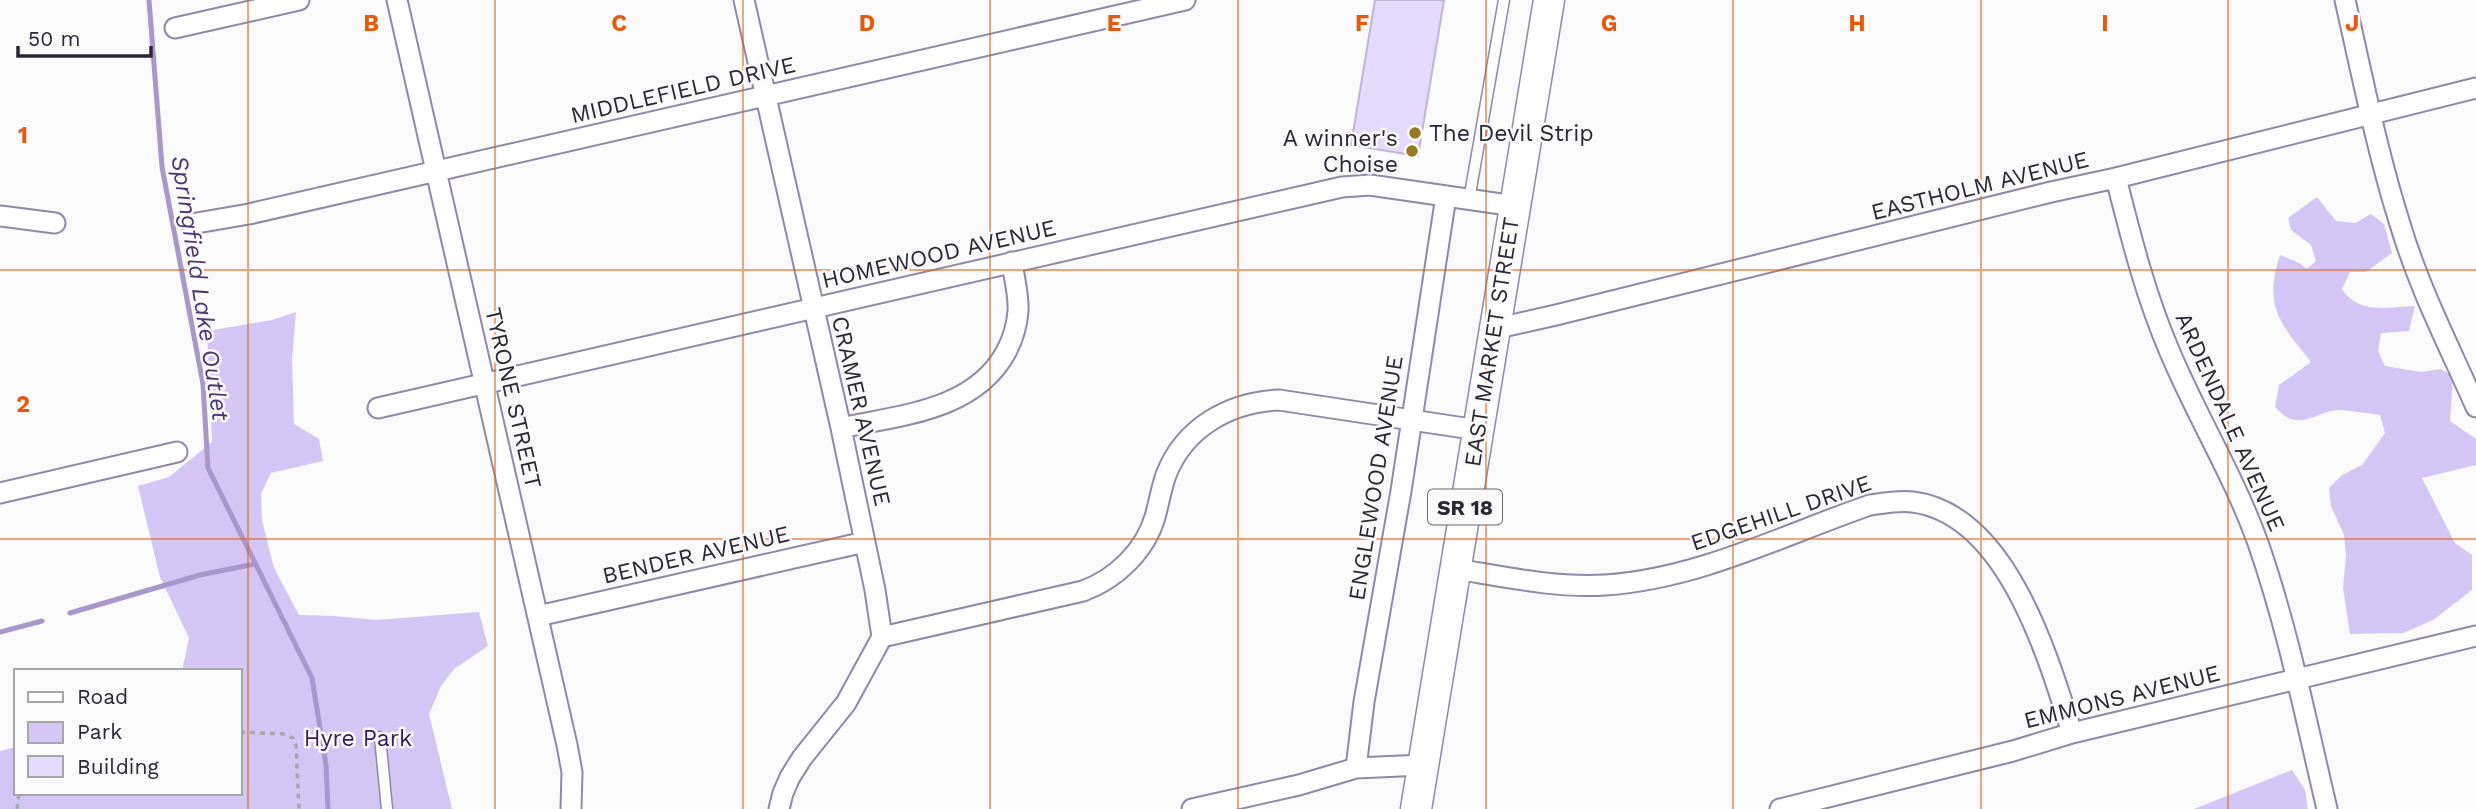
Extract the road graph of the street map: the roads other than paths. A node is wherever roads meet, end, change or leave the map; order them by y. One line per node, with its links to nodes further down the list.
1 (299, 0): 8 (street)
2 (397, 0): 12 (street, TYRONE STREET)
3 (744, 0): 10 (street, CRAMER AVENUE)
4 (1185, 0): 10 (street, MIDDLEFIELD DRIVE)
5 (1504, 0): 15 (lane)
6 (1549, 0): 16 (main road, EAST MARKET STREET / SR 18)
7 (2345, 0): 11 (street)
8 (175, 28)
9 (2476, 88): 11 (street, EASTHOLM AVENUE)
10 (765, 97): 12 (street, MIDDLEFIELD DRIVE); 21 (street, CRAMER AVENUE)
11 (2371, 113): 13 (street, EASTHOLM AVENUE); 24 (street)
12 (436, 172): 19 (street, MIDDLEFIELD DRIVE); 23 (street, TYRONE STREET)
13 (2116, 178): 22 (street, EASTHOLM AVENUE); 36 (street, ARDENDALE AVENUE)
14 (1446, 196): 15 (street, HOMEWOOD AVENUE); 20 (street, HOMEWOOD AVENUE); 26 (street, ENGLEWOOD AVENUE)
15 (1469, 200): 16 (street, HOMEWOOD AVENUE)
16 (1514, 206): 22 (main road, EAST MARKET STREET / SR 18)
17 (0, 216): 18 (street)
18 (55, 223)
19 (191, 224)
20 (1012, 262): 21 (street, HOMEWOOD AVENUE); 27 (street)
21 (812, 308): 23 (street, HOMEWOOD AVENUE); 27 (street, CRAMER AVENUE)
22 (1494, 329): 28 (main road, EAST MARKET STREET / SR 18)
23 (485, 384): 25 (street, HOMEWOOD AVENUE); 33 (street, TYRONE STREET)
24 (2476, 407)
25 (378, 408)
26 (1411, 419): 28 (street); 35 (street); 40 (street, ENGLEWOOD AVENUE)
27 (841, 428): 31 (street, CRAMER AVENUE)
28 (1478, 430): 32 (main road, EAST MARKET STREET / SR 18)
29 (177, 452): 30 (street)
30 (0, 493)
31 (865, 542): 33 (street, BENDER AVENUE); 35 (street, CRAMER AVENUE)
32 (1456, 569): 37 (street, EDGEHILL DRIVE); 39 (main road, EAST MARKET STREET / SR 18)
33 (538, 616): 43 (street, TYRONE STREET)
34 (2476, 636): 36 (street, EMMONS AVENUE)
35 (882, 637): 44 (street)
36 (2296, 679): 37 (street, EMMONS AVENUE); 48 (street, ARDENDALE AVENUE)
37 (2072, 733): 41 (street, EMMONS AVENUE)
38 (380, 737): 42 (lane)
39 (1423, 765): 40 (street); 46 (main road, EAST MARKET STREET / SR 18)
40 (1356, 768): 45 (street)
41 (1810, 806): 47 (street, EMMONS AVENUE)
42 (387, 809)
43 (571, 809)
44 (779, 809)
45 (1192, 809)
46 (1416, 809)
47 (1780, 809)
48 (2327, 809)

